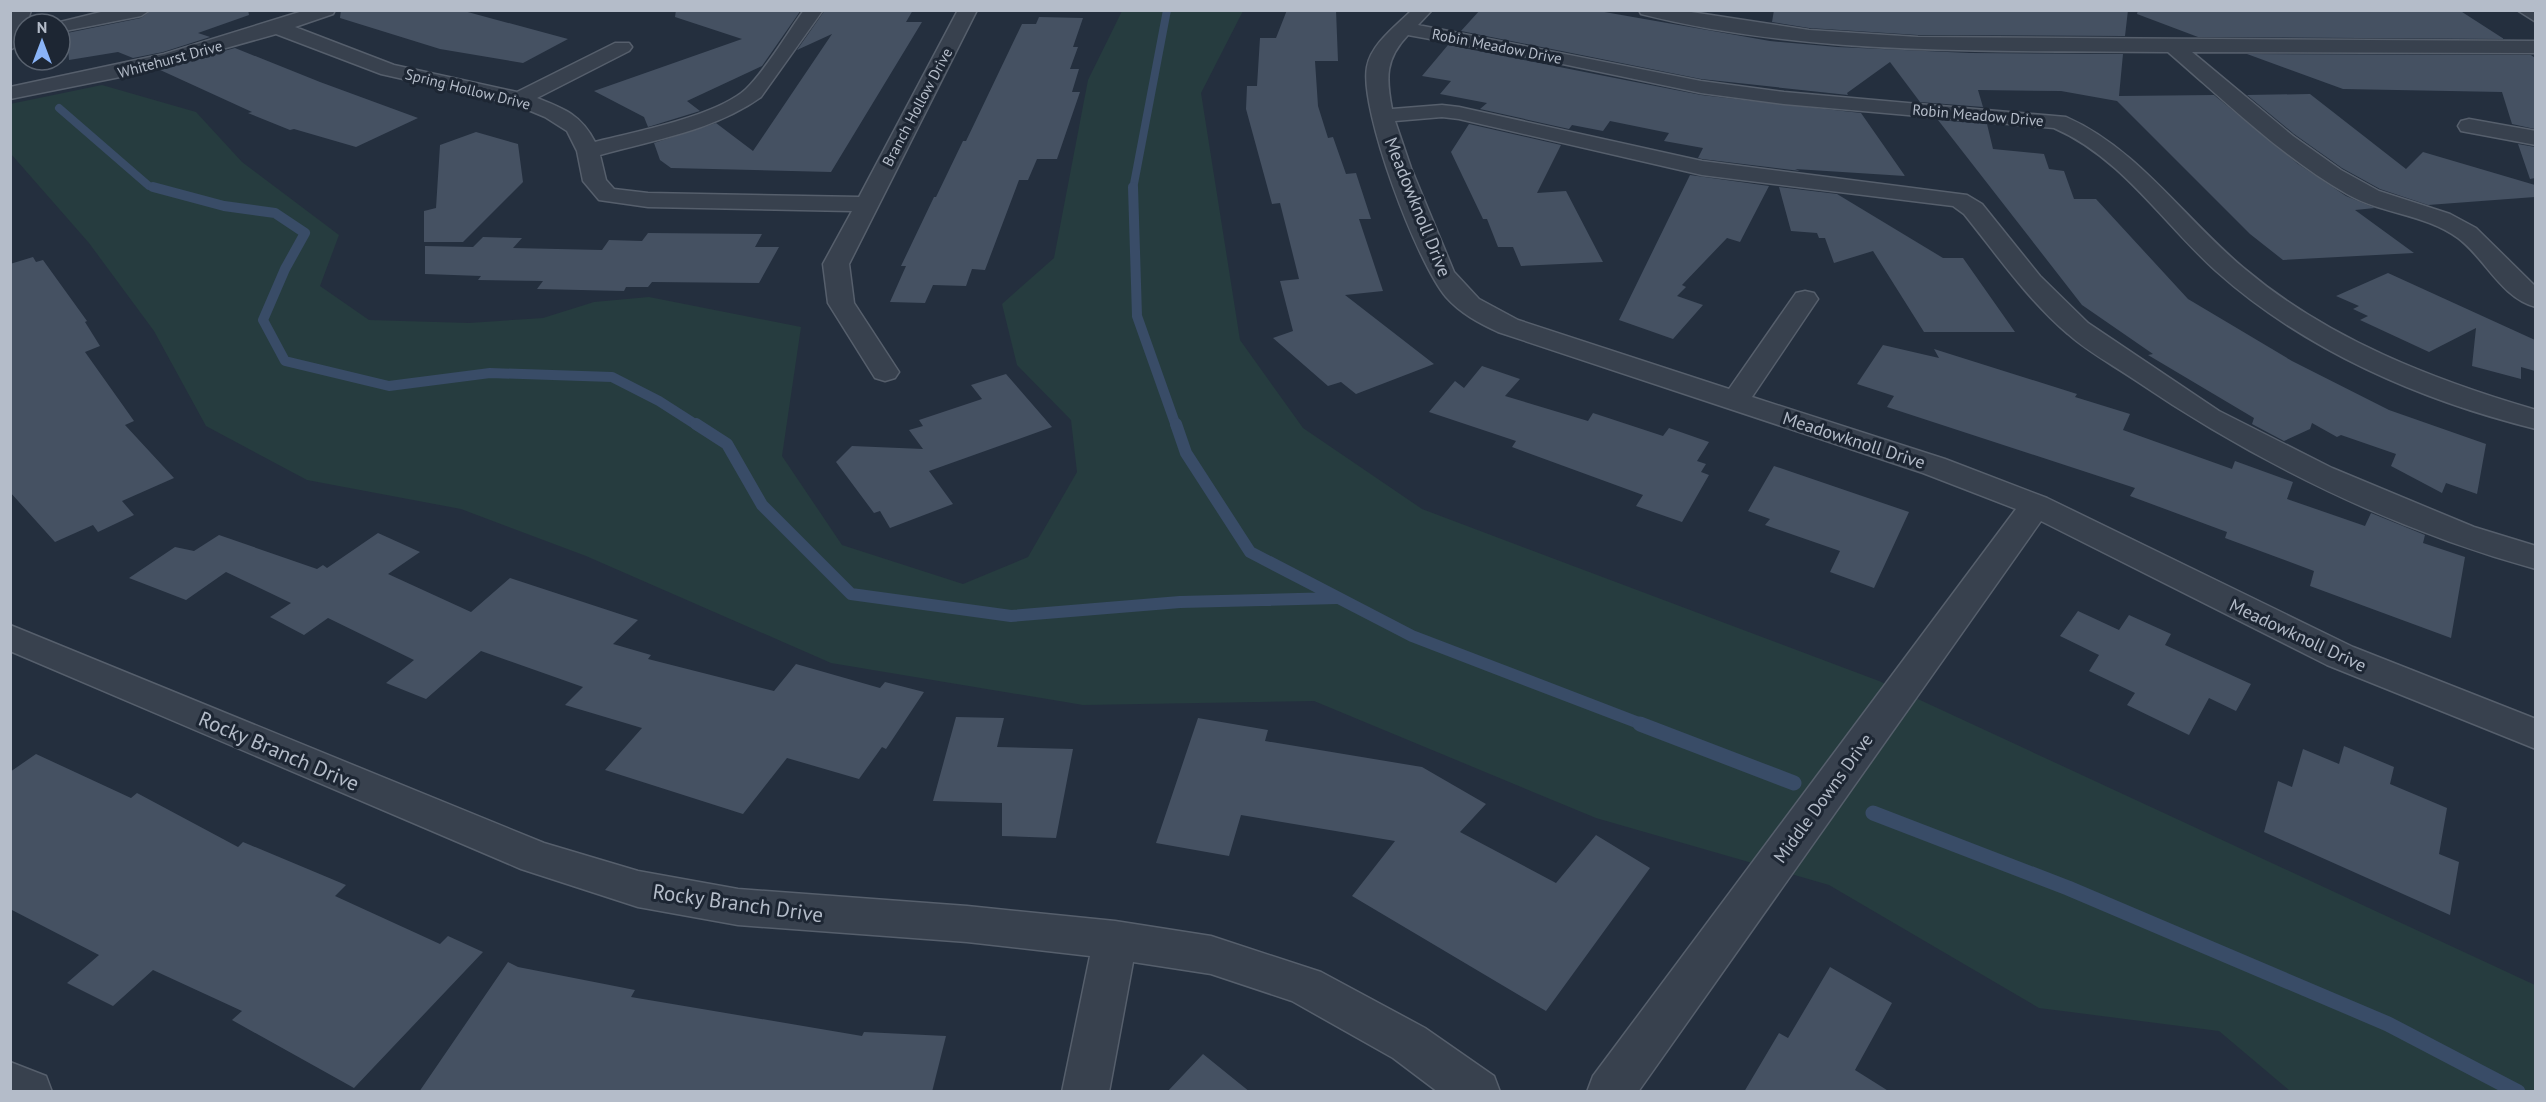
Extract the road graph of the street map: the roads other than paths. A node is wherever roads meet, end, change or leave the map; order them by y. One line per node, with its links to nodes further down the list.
1 (141, 10): 9 (street)
2 (326, 10): 10 (street, Whitehurst Drive)
3 (814, 10): 19 (street)
4 (968, 10): 20 (street, Branch Hollow Drive)
5 (1648, 10): 12 (street)
6 (2526, 10): 7 (street)
7 (2535, 16)
8 (1414, 20): 16 (street, Meadowknoll Drive); 25 (street, Robin Meadow Drive)
9 (72, 24)
10 (279, 28): 14 (street, Whitehurst Drive); 15 (street, Spring Hollow Drive)
11 (622, 47): 15 (street)
12 (2174, 47): 13 (street); 22 (street)
13 (2535, 47)
14 (10, 93)
15 (520, 99): 19 (street, Spring Hollow Drive)
16 (1382, 116): 24 (street, Meadowknoll Drive); 27 (street)
17 (2469, 126): 18 (street)
18 (2535, 138)
19 (588, 151): 20 (street, Spring Hollow Drive)
20 (866, 204): 23 (street, Branch Hollow Drive)
21 (1805, 299): 24 (street)
22 (2535, 299)
23 (885, 372)
24 (1735, 401): 26 (street, Meadowknoll Drive)
25 (2535, 420)
26 (2036, 505): 29 (street, Meadowknoll Drive); 35 (street, Middle Downs Drive)
27 (2535, 558)
28 (10, 637): 30 (street, Rocky Branch Drive)
29 (2535, 735)
30 (1115, 940): 33 (street); 34 (street, Rocky Branch Drive)
31 (10, 1084): 32 (street)
32 (29, 1092)
33 (1085, 1092)
34 (1477, 1092)
35 (1610, 1092)

